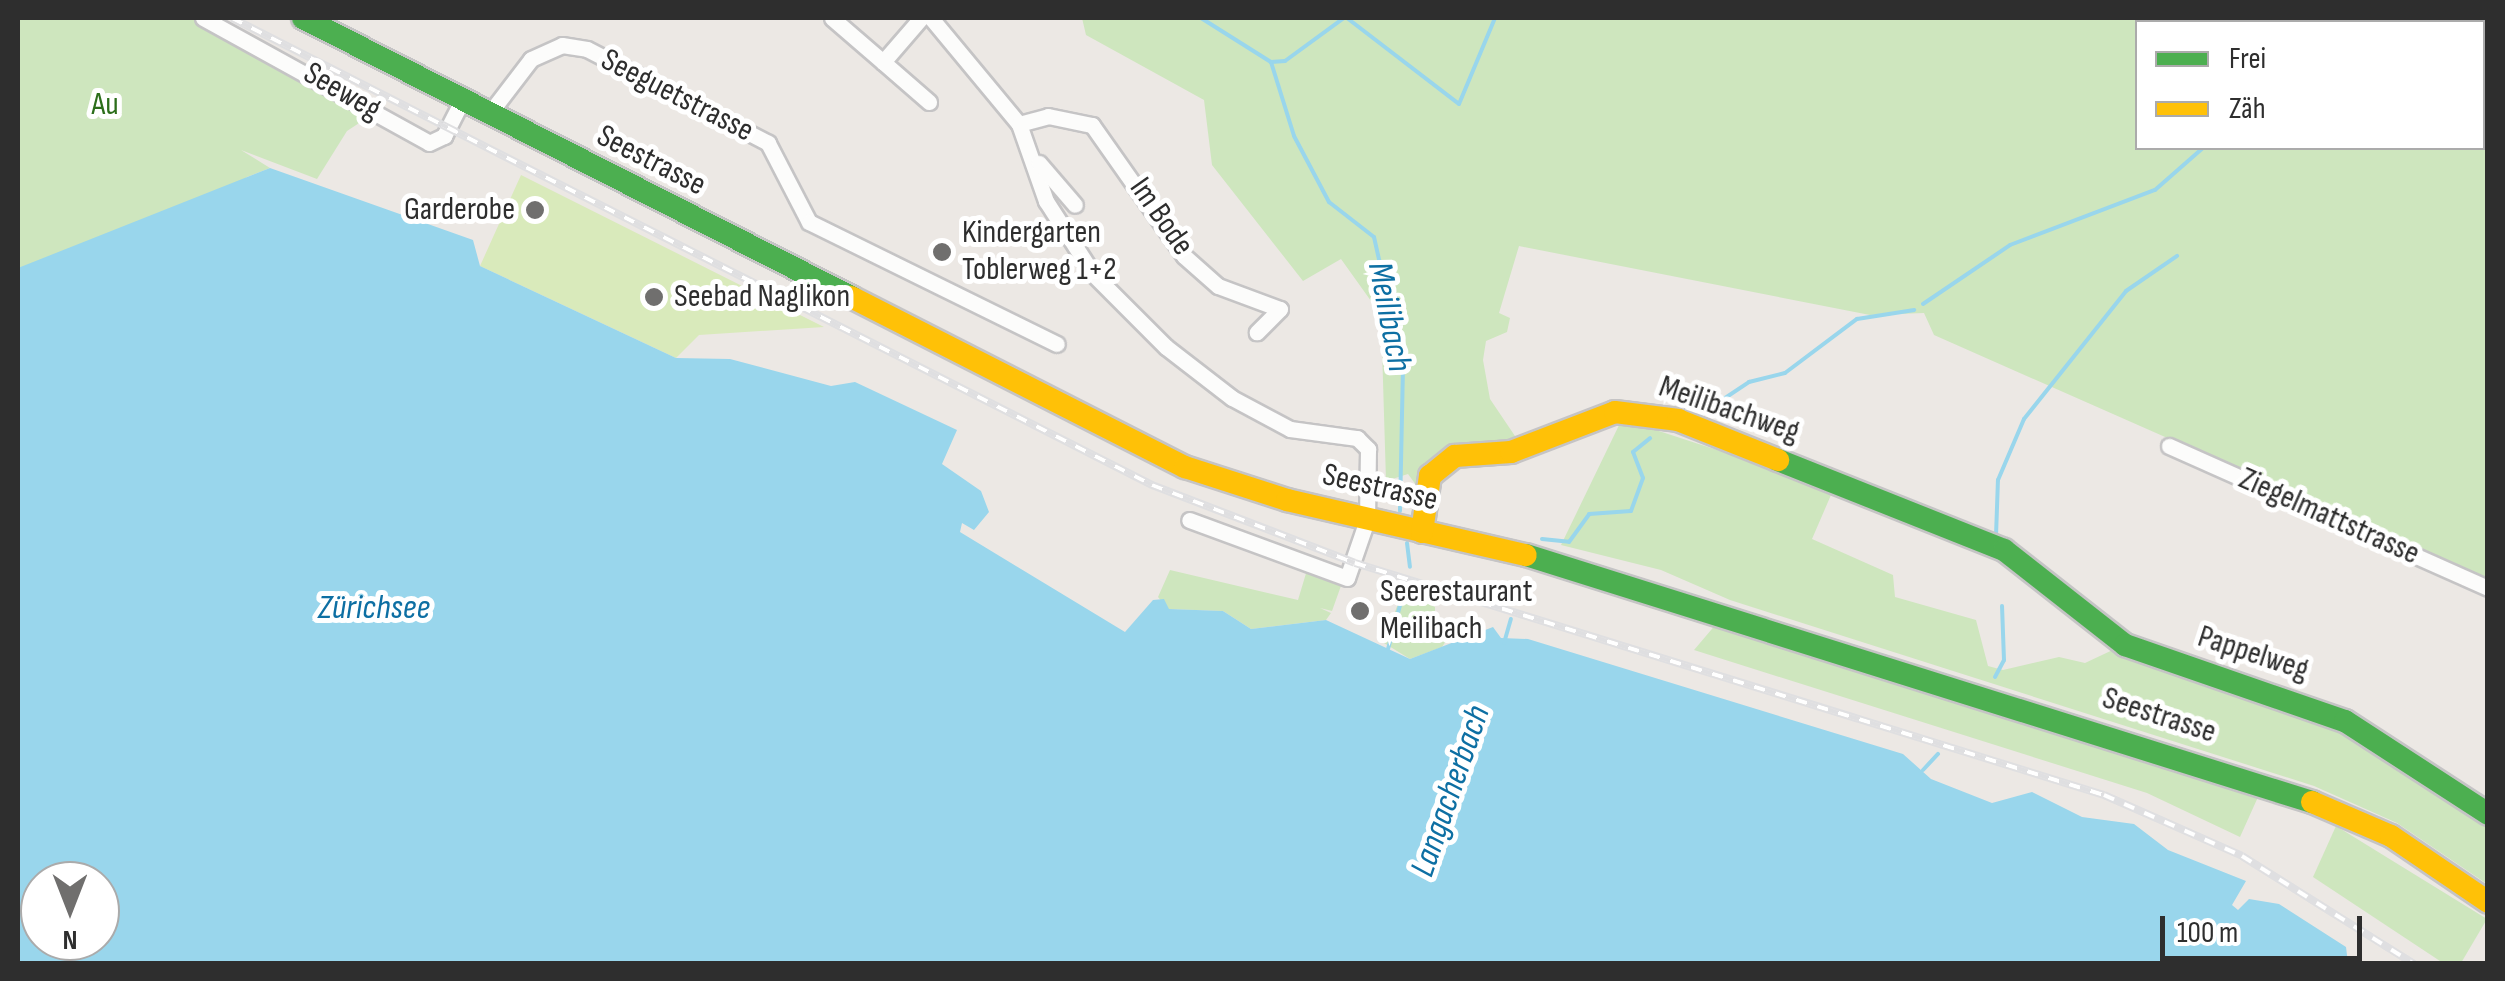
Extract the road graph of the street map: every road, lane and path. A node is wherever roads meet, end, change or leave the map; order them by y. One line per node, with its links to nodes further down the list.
1 (202, 18): 7 (street, Seeweg)
2 (303, 18): 7 (main road, Seestrasse)
3 (832, 18): 6 (street)
4 (922, 18): 6 (street)
5 (930, 18): 10 (street)
6 (883, 62): 8 (street)
7 (462, 101): 9 (main road, Seestrasse)
8 (929, 102)
9 (488, 114): 13 (street, Seeguetstrasse); 16 (main road, Seestrasse)
10 (1019, 124): 11 (street); 12 (street, Im Bode); 16 (street)
11 (1075, 205)
12 (1257, 332)
13 (1058, 344)
14 (2169, 446): 19 (street, Ziegelmattstrasse)
15 (1189, 520): 16 (street)
16 (1368, 520): 17 (main road, Seestrasse)
17 (1422, 532): 18 (main road, Meilibachweg); 21 (main road, Seestrasse)
18 (2004, 550): 20 (main road, Pappelweg)
19 (2488, 588)
20 (2488, 814)
21 (2488, 902)

